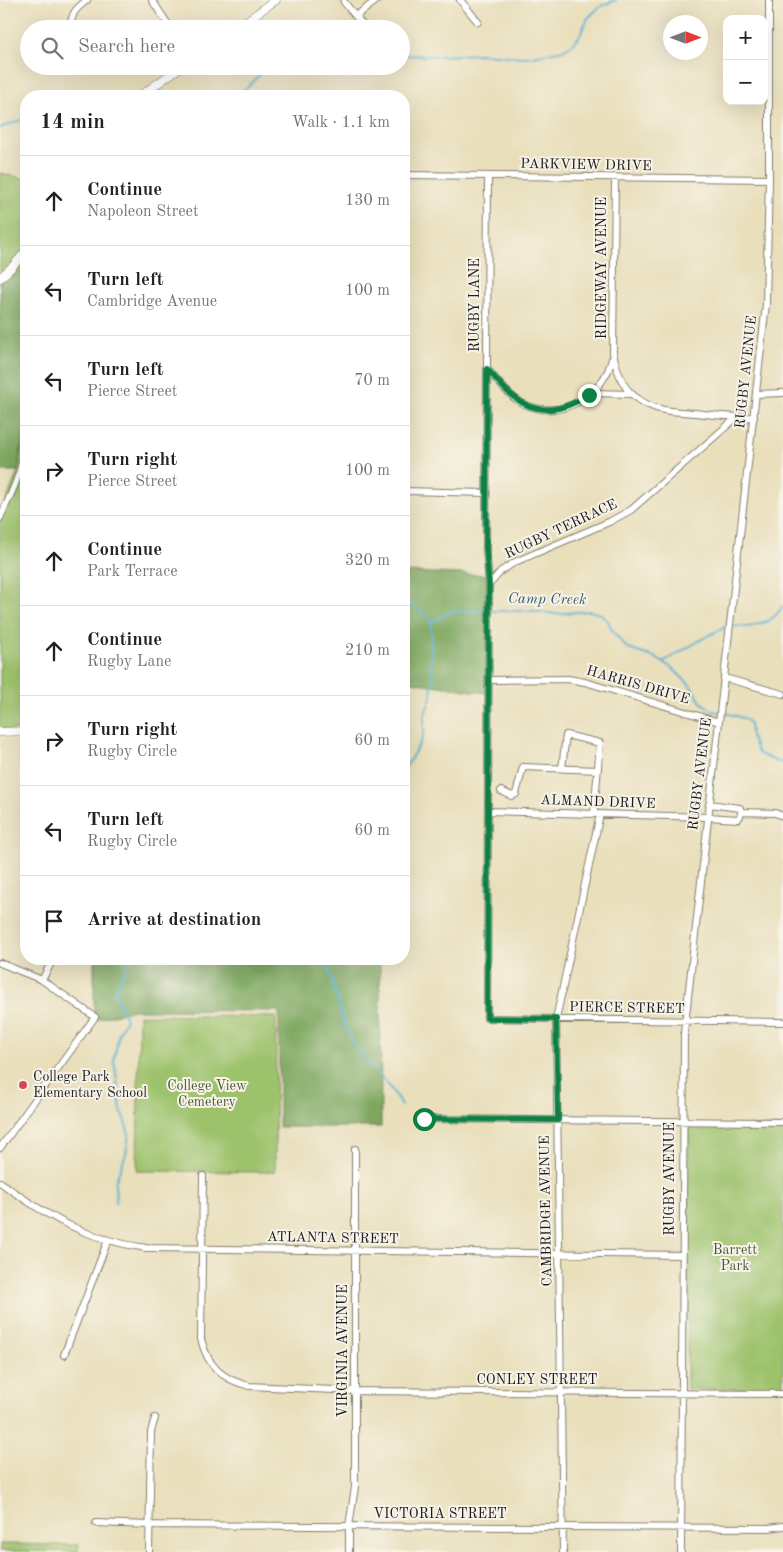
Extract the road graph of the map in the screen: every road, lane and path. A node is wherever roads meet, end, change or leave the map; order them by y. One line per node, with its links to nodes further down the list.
1 (87, 0): 9 (street)
2 (152, 0): 10 (street)
3 (276, 0): 11 (street)
4 (377, 0): 8 (street)
5 (460, 0): 13 (street)
6 (769, 0): 19 (street, RUGBY AVENUE)
7 (344, 2): 8 (street)
8 (356, 16): 12 (street)
9 (71, 20)
10 (165, 20)
11 (248, 20)
12 (359, 20)
13 (478, 22)
14 (169, 75): 15 (street)
15 (148, 90)
16 (410, 175): 17 (street, PARKVIEW DRIVE)
17 (488, 176): 18 (street, PARKVIEW DRIVE); 23 (street, RUGBY LANE)
18 (615, 178): 19 (street, PARKVIEW DRIVE); 22 (street, RIDGEWAY AVENUE)
19 (769, 180): 27 (street, RUGBY AVENUE)
20 (20, 258): 21 (street)
21 (0, 278)
22 (614, 358): 24 (street); 26 (street)
23 (487, 369): 24 (street); 32 (street, RUGBY LANE)
24 (593, 393): 26 (street)
25 (783, 393): 27 (street)
26 (631, 394): 29 (street)
27 (756, 394): 28 (street, RUGBY AVENUE)
28 (754, 417): 29 (street); 35 (street, RUGBY AVENUE)
29 (736, 418): 34 (street, RUGBY TERRACE)
30 (20, 467): 33 (street)
31 (410, 491): 32 (street)
32 (486, 493): 34 (street, RUGBY LANE)
33 (0, 518)
34 (489, 585): 36 (street, RUGBY LANE)
35 (724, 678): 37 (street); 38 (street, RUGBY AVENUE)
36 (488, 680): 38 (street, HARRIS DRIVE); 45 (street, RUGBY LANE)
37 (783, 694)
38 (719, 722): 44 (street, RUGBY AVENUE)
39 (20, 731): 40 (street)
40 (0, 732)
41 (562, 768): 42 (street); 42 (street, CAMBRIDGE AVENUE); 43 (street)
42 (598, 770): 47 (street, CAMBRIDGE AVENUE)
43 (501, 791)
44 (710, 804): 46 (street); 49 (street, RUGBY AVENUE)
45 (488, 811): 47 (street, ALMAND DRIVE); 50 (street, RUGBY LANE)
46 (742, 812): 48 (street); 49 (street, ALMAND DRIVE)
47 (597, 814): 49 (street, ALMAND DRIVE); 54 (street, CAMBRIDGE AVENUE)
48 (783, 816)
49 (708, 817): 55 (street, RUGBY AVENUE)
50 (488, 912): 54 (street, PIERCE STREET)
51 (0, 963): 53 (street)
52 (49, 965): 53 (street)
53 (42, 980): 61 (street)
54 (556, 1019): 55 (street, PIERCE STREET); 58 (street, CAMBRIDGE AVENUE)
55 (685, 1021): 56 (street, PIERCE STREET); 59 (street, RUGBY AVENUE)
56 (783, 1022)
57 (424, 1119): 58 (street)
58 (558, 1120): 59 (street); 68 (street, CAMBRIDGE AVENUE)
59 (683, 1121): 60 (street); 69 (street, RUGBY AVENUE)
60 (783, 1122)
61 (0, 1148)
62 (355, 1149): 67 (street, VIRGINIA AVENUE)
63 (203, 1176): 66 (street, CONLEY STREET)
64 (0, 1182): 65 (street, ATLANTA STREET)
65 (108, 1240): 66 (street, ATLANTA STREET); 70 (street)
66 (202, 1249): 67 (street, ATLANTA STREET); 71 (street, CONLEY STREET)
67 (355, 1251): 68 (street, ATLANTA STREET); 71 (street, VIRGINIA AVENUE)
68 (560, 1253): 69 (street, ATLANTA STREET); 72 (street, CAMBRIDGE AVENUE)
69 (682, 1255): 73 (street, RUGBY AVENUE)
70 (64, 1355)
71 (355, 1391): 72 (street, CONLEY STREET); 78 (street, VIRGINIA AVENUE)
72 (561, 1392): 73 (street, CONLEY STREET); 80 (street, CAMBRIDGE AVENUE)
73 (682, 1393): 74 (street, CONLEY STREET); 81 (street, RUGBY AVENUE)
74 (783, 1394)
75 (155, 1418): 77 (street)
76 (96, 1523): 77 (street, VICTORIA STREET)
77 (149, 1525): 78 (street, VICTORIA STREET); 82 (street)
78 (349, 1526): 80 (street, VICTORIA STREET); 83 (street, VIRGINIA AVENUE)
79 (783, 1526): 81 (street, VICTORIA STREET)
80 (562, 1527): 81 (street, VICTORIA STREET); 84 (street, CAMBRIDGE AVENUE)
81 (681, 1528): 85 (street, RUGBY AVENUE)
82 (149, 1552)
83 (348, 1552)
84 (563, 1552)
85 (681, 1552)

